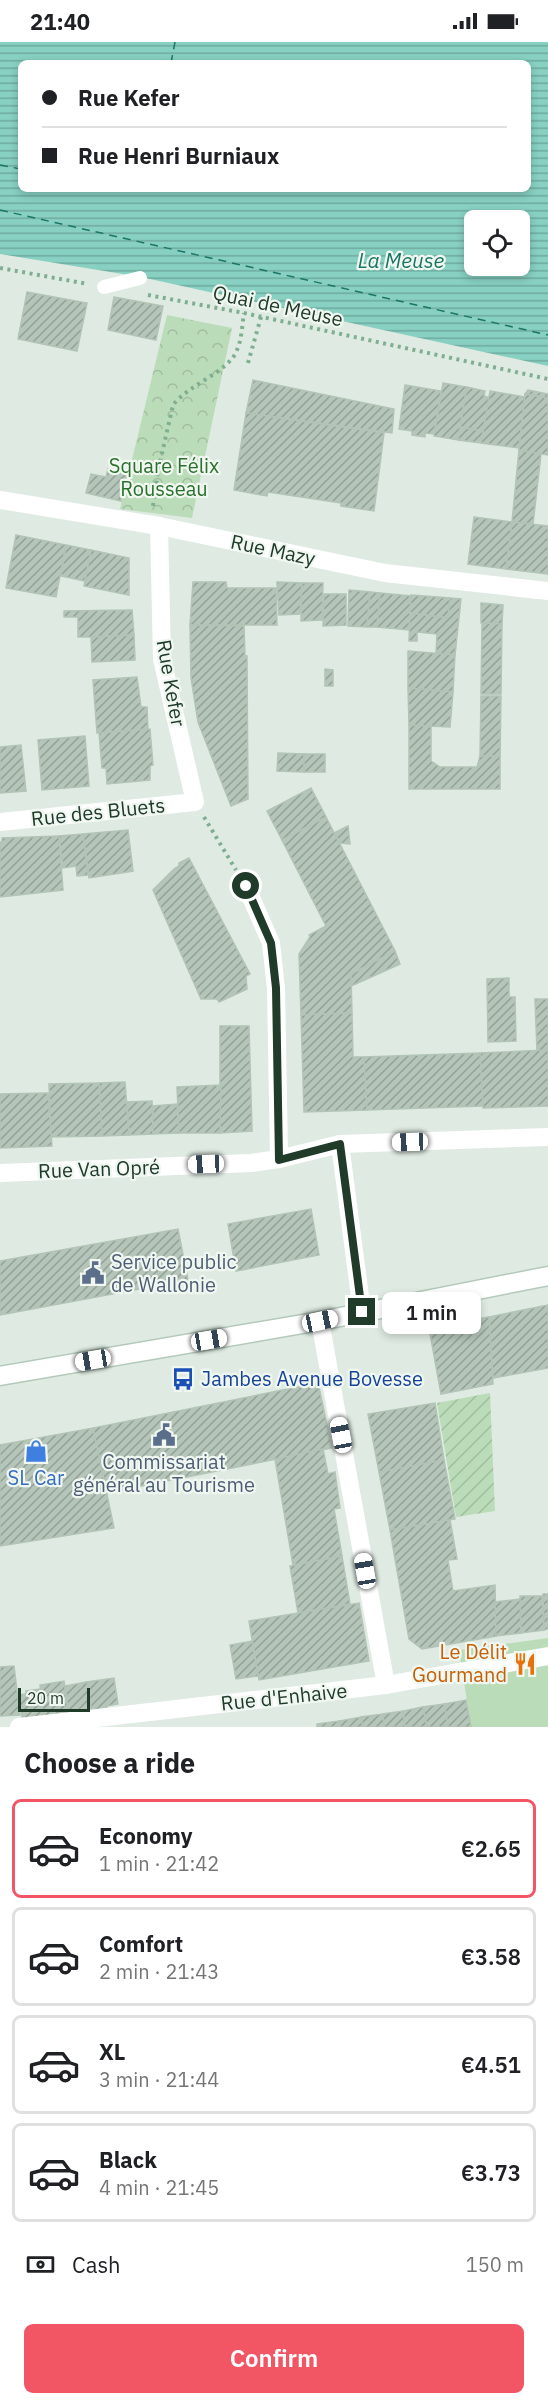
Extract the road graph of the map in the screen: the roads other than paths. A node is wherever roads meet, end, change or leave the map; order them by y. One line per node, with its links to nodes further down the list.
1 (140, 278): 2 (lane)
2 (104, 287)
3 (0, 500): 4 (street, Rue Mazy)
4 (155, 525): 5 (street, Rue Mazy); 6 (street, Rue Kefer)
5 (548, 591)
6 (195, 802): 7 (street, Rue des Bluets)
7 (0, 822)
8 (246, 886): 11 (street)
9 (548, 1137): 10 (street, Rue Van Opré)
10 (340, 1144): 11 (street, Rue Van Opré); 14 (street)
11 (279, 1160): 12 (street, Rue Van Opré)
12 (0, 1173)
13 (548, 1276): 14 (street)
14 (362, 1312): 15 (street)
15 (320, 1321): 16 (street); 18 (street)
16 (0, 1376)
17 (548, 1656): 18 (street, Rue d'Enhaive)
18 (386, 1685): 19 (street, Rue d'Enhaive)
19 (19, 1727)

